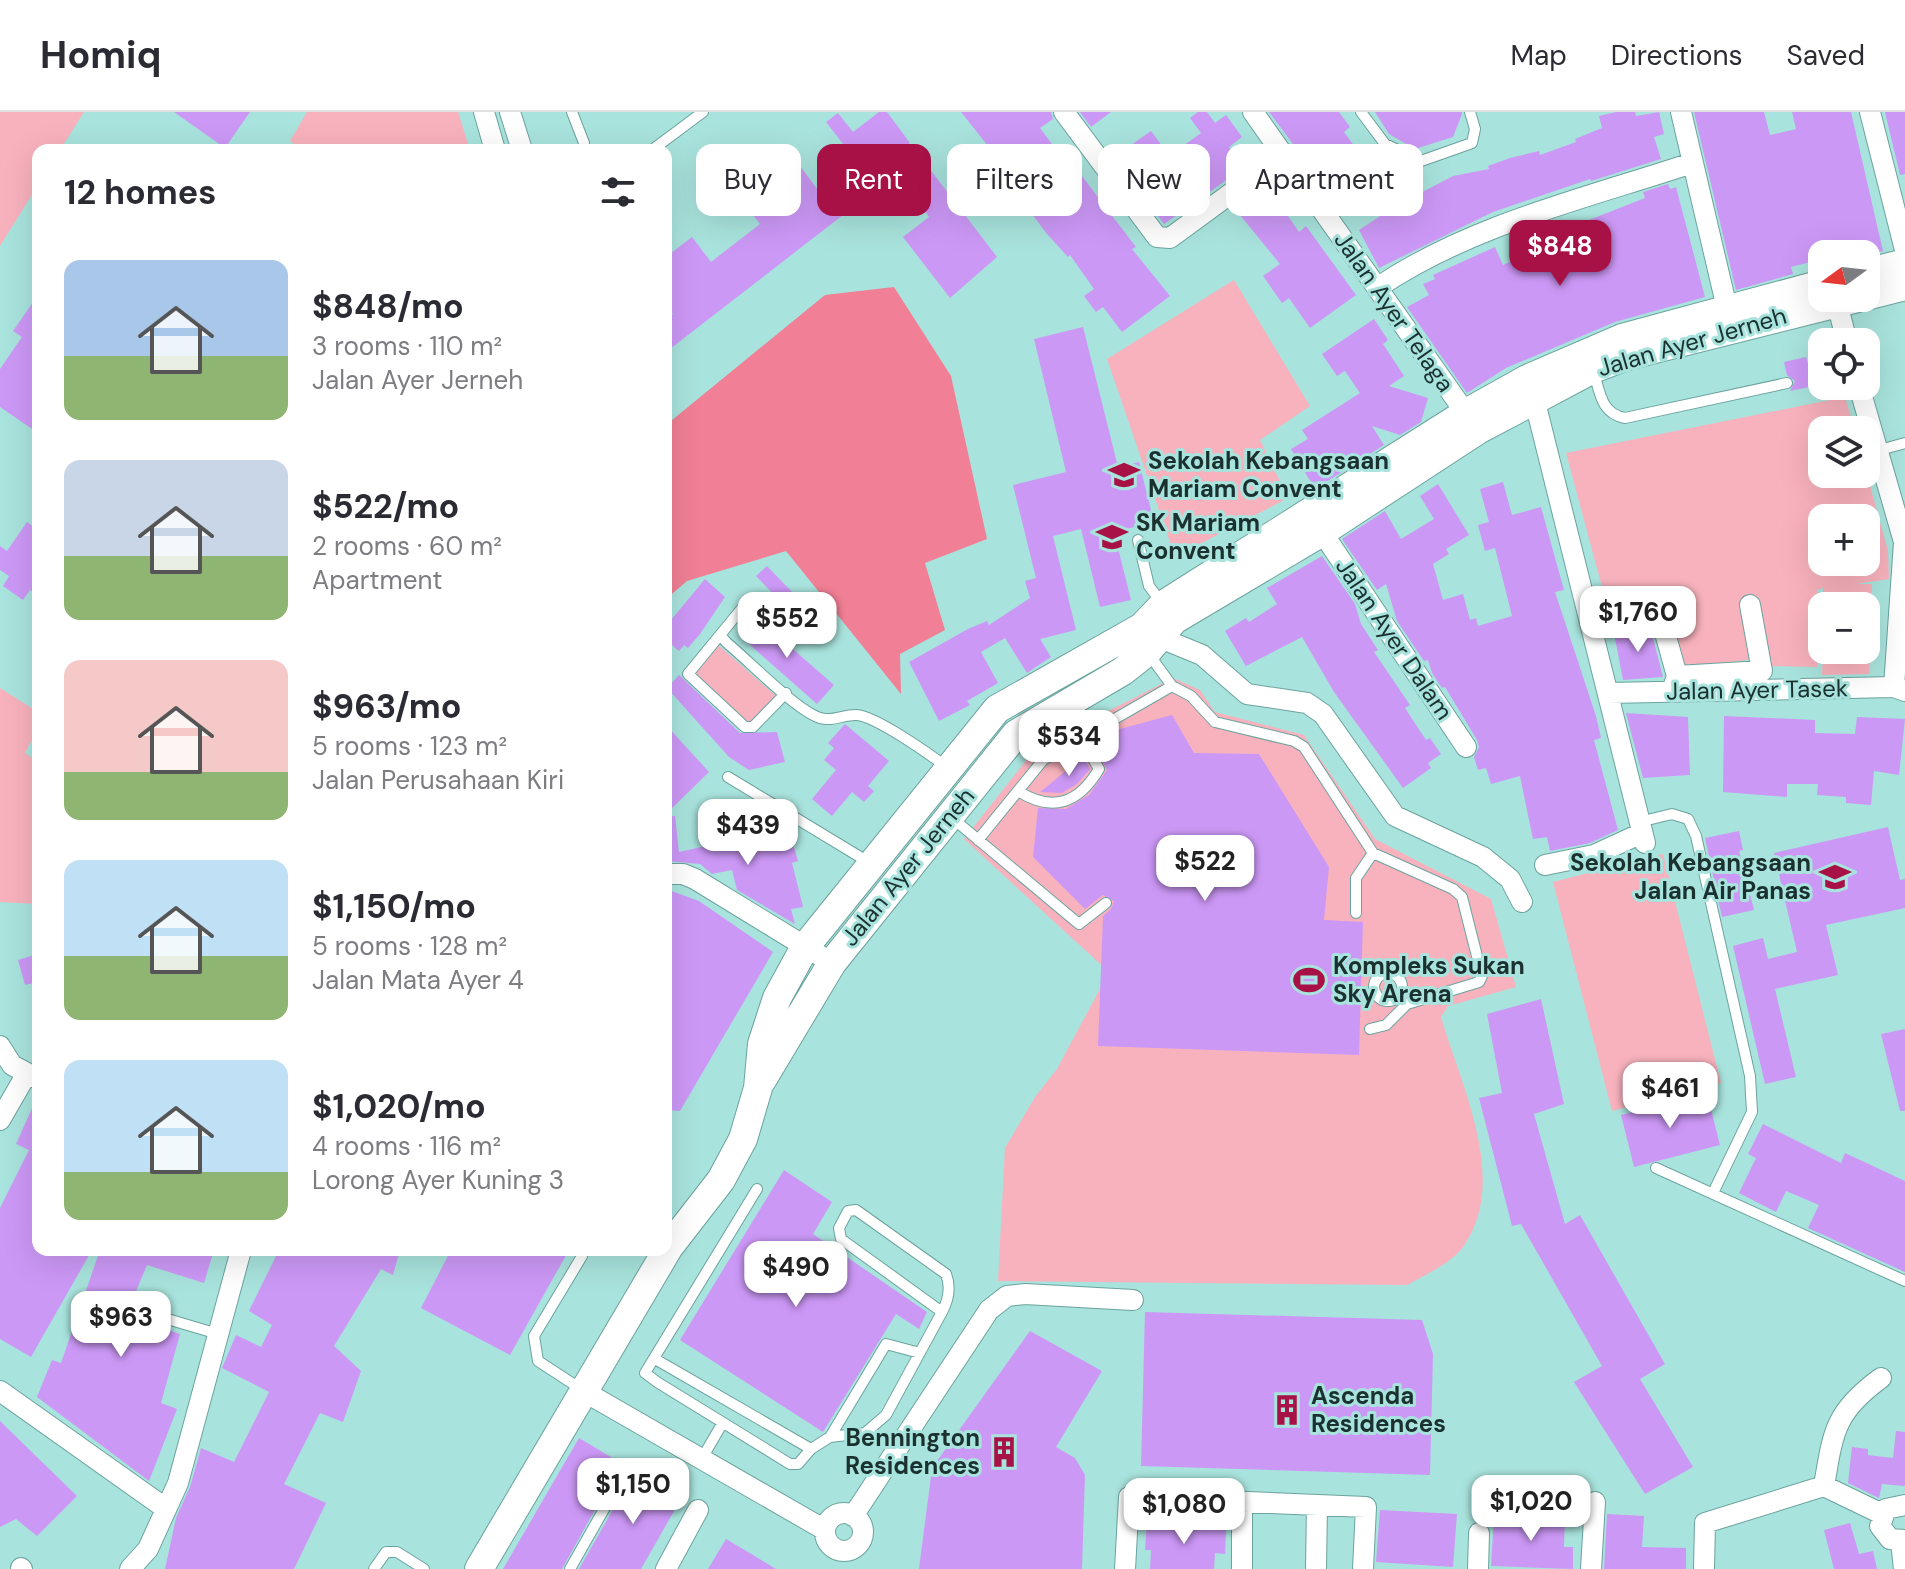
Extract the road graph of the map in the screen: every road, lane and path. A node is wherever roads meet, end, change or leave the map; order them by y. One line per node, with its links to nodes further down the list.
1 (484, 112): 12 (street)
2 (510, 112): 13 (street)
3 (572, 112): 11 (lane)
4 (703, 112): 14 (lane)
5 (1064, 112): 17 (street)
6 (1253, 112): 15 (street, Jalan Ayer Telaga)
7 (1361, 112): 8 (lane)
8 (1470, 112)
9 (1681, 112): 16 (street)
10 (1870, 112): 19 (street)
11 (584, 143)
12 (493, 144)
13 (520, 144)
14 (660, 144)
15 (1275, 144)
16 (1692, 163): 24 (street); 27 (street)
17 (1226, 195)
18 (1326, 216): 24 (street, Jalan Ayer Telaga)
19 (1902, 224): 20 (street)
20 (1905, 250)
21 (1905, 263): 22 (main road)
22 (1880, 269)
23 (1905, 286): 25 (main road)
24 (1377, 288): 31 (street, Jalan Ayer Telaga)
25 (1880, 292)
26 (1808, 302): 27 (main road, Jalan Ayer Jerneh)
27 (1729, 319): 28 (main road, Jalan Ayer Jerneh); 31 (main road, Jalan Ayer Jerneh)
28 (1593, 369): 29 (lane); 30 (main road, Jalan Ayer Jerneh)
29 (1787, 383)
30 (1534, 398): 31 (main road, Jalan Ayer Jerneh); 48 (street)
31 (1472, 421): 36 (main road, Jalan Ayer Jerneh); 42 (main road, Jalan Ayer Jerneh)
32 (1905, 443): 33 (lane)
33 (1880, 450)
34 (1880, 462): 35 (street)
35 (1901, 517): 38 (street)
36 (1322, 532): 42 (main road, Jalan Ayer Jerneh); 50 (street, Jalan Ayer Dalam)
37 (1138, 540): 42 (lane)
38 (1904, 542): 46 (street)
39 (748, 601): 43 (lane)
40 (1750, 605): 44 (street)
41 (1662, 622): 44 (street)
42 (1160, 628): 45 (lane); 51 (main road, Jalan Ayer Jerneh); 53 (main road, Jalan Ayer Jerneh); 63 (street)
43 (720, 635): 47 (lane); 47 (lane)
44 (1674, 684): 46 (street, Jalan Ayer Tasek); 48 (street, Jalan Ayer Tasek)
45 (1172, 686): 49 (lane); 59 (lane)
46 (1900, 689)
47 (786, 693): 51 (lane)
48 (1608, 693): 57 (street)
49 (1081, 738): 54 (lane); 54 (lane)
50 (1466, 747)
51 (949, 769): 53 (lane); 55 (main road, Jalan Ayer Jerneh)
52 (728, 777): 60 (lane)
53 (972, 787): 56 (main road, Jalan Ayer Jerneh)
54 (1018, 791): 58 (lane)
55 (926, 797): 56 (lane); 60 (main road, Jalan Ayer Jerneh)
56 (949, 816): 58 (lane); 67 (main road, Jalan Ayer Jerneh)
57 (1642, 833): 61 (street); 75 (lane)
58 (978, 840): 64 (lane)
59 (1373, 853): 65 (lane); 68 (lane)
60 (871, 865): 66 (main road, Jalan Ayer Jerneh)
61 (1545, 865)
62 (672, 874): 66 (street)
63 (1522, 902)
64 (1106, 903)
65 (1356, 913)
66 (805, 947): 67 (street); 71 (main road, Jalan Ayer Jerneh)
67 (832, 963): 71 (main road, Jalan Ayer Jerneh)
68 (1370, 1029)
69 (0, 1046): 70 (street)
70 (32, 1077): 72 (street)
71 (758, 1088): 76 (main road, Jalan Ayer Jerneh)
72 (0, 1120)
73 (1656, 1168): 75 (lane)
74 (757, 1189): 86 (lane)
75 (1713, 1193): 80 (lane)
76 (672, 1243)
77 (239, 1256): 84 (street)
78 (582, 1256): 89 (lane)
79 (664, 1256): 89 (main road, Jalan Ayer Jerneh)
80 (1905, 1281)
81 (1133, 1300): 107 (street)
82 (137, 1310): 84 (lane)
83 (942, 1312): 83 (lane); 85 (lane)
84 (218, 1334): 104 (street)
85 (920, 1353): 95 (lane); 95 (lane)
86 (655, 1359): 90 (lane); 92 (lane)
87 (1881, 1378): 99 (street)
88 (0, 1391): 104 (street)
89 (585, 1392): 97 (street); 114 (main road, Jalan Ayer Jerneh)
90 (719, 1396): 91 (lane); 92 (lane)
91 (745, 1411): 94 (lane); 96 (lane)
92 (709, 1415): 93 (lane)
93 (722, 1424): 94 (lane); 97 (lane)
94 (735, 1431): 96 (lane)
95 (830, 1437): 96 (lane)
96 (811, 1449)
97 (701, 1460): 108 (street)
98 (628, 1467): 115 (lane)
99 (1824, 1486): 106 (street); 123 (street)
100 (1242, 1502): 102 (street); 117 (street); 118 (street)
101 (1595, 1502): 122 (street)
102 (1317, 1505): 119 (street); 120 (street)
103 (1905, 1505): 106 (street)
104 (165, 1508): 111 (street)
105 (698, 1510): 116 (street)
106 (1882, 1514): 110 (street)
107 (853, 1516): 108 (street); 108 (street)
108 (825, 1530)
109 (1479, 1533): 121 (street)
110 (1903, 1541): 124 (street)
111 (130, 1569)
112 (374, 1569): 113 (lane)
113 (424, 1569)
114 (479, 1569)
115 (570, 1569)
116 (666, 1569)
117 (1125, 1569)
118 (1242, 1569)
119 (1316, 1569)
120 (1363, 1569)
121 (1478, 1569)
122 (1591, 1569)
123 (1704, 1569)
124 (1904, 1569)

